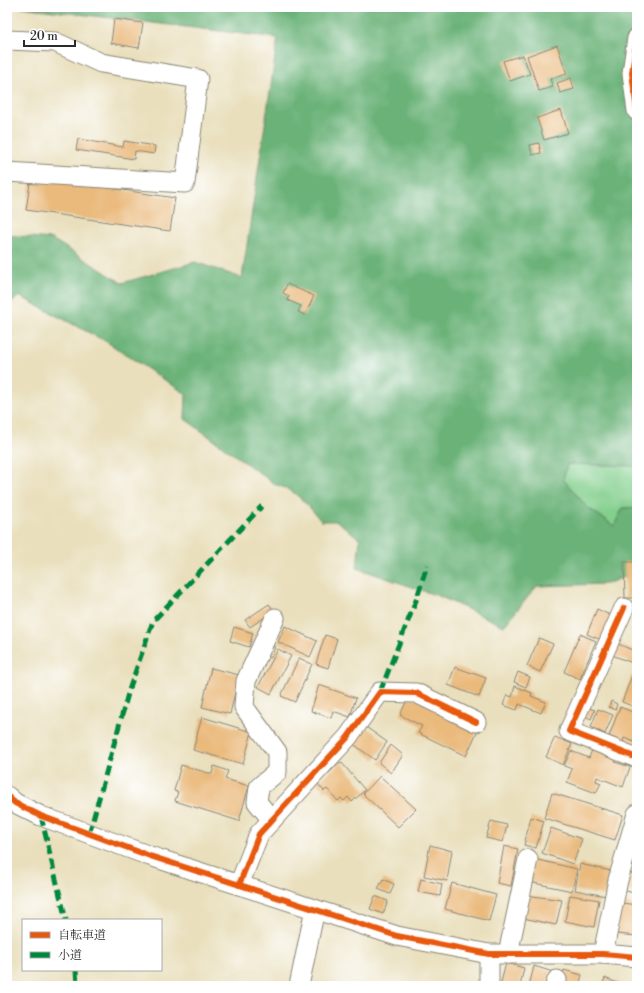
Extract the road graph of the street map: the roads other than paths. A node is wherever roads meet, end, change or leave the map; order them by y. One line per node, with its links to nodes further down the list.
1 (637, 38): 3 (street)
2 (7, 40): 4 (street)
3 (637, 111)
4 (7, 172)
5 (624, 608): 8 (street)
6 (275, 618): 11 (street)
7 (476, 722): 11 (street)
8 (637, 758)
9 (7, 796): 13 (street)
10 (637, 814): 17 (street)
11 (272, 820): 13 (street)
12 (528, 859): 16 (street)
13 (239, 885): 14 (street)
14 (315, 909): 15 (street); 19 (street)
15 (489, 954): 16 (street); 20 (street)
16 (508, 954): 17 (street)
17 (603, 954): 18 (street)
18 (637, 957)
19 (299, 986)
20 (489, 986)

